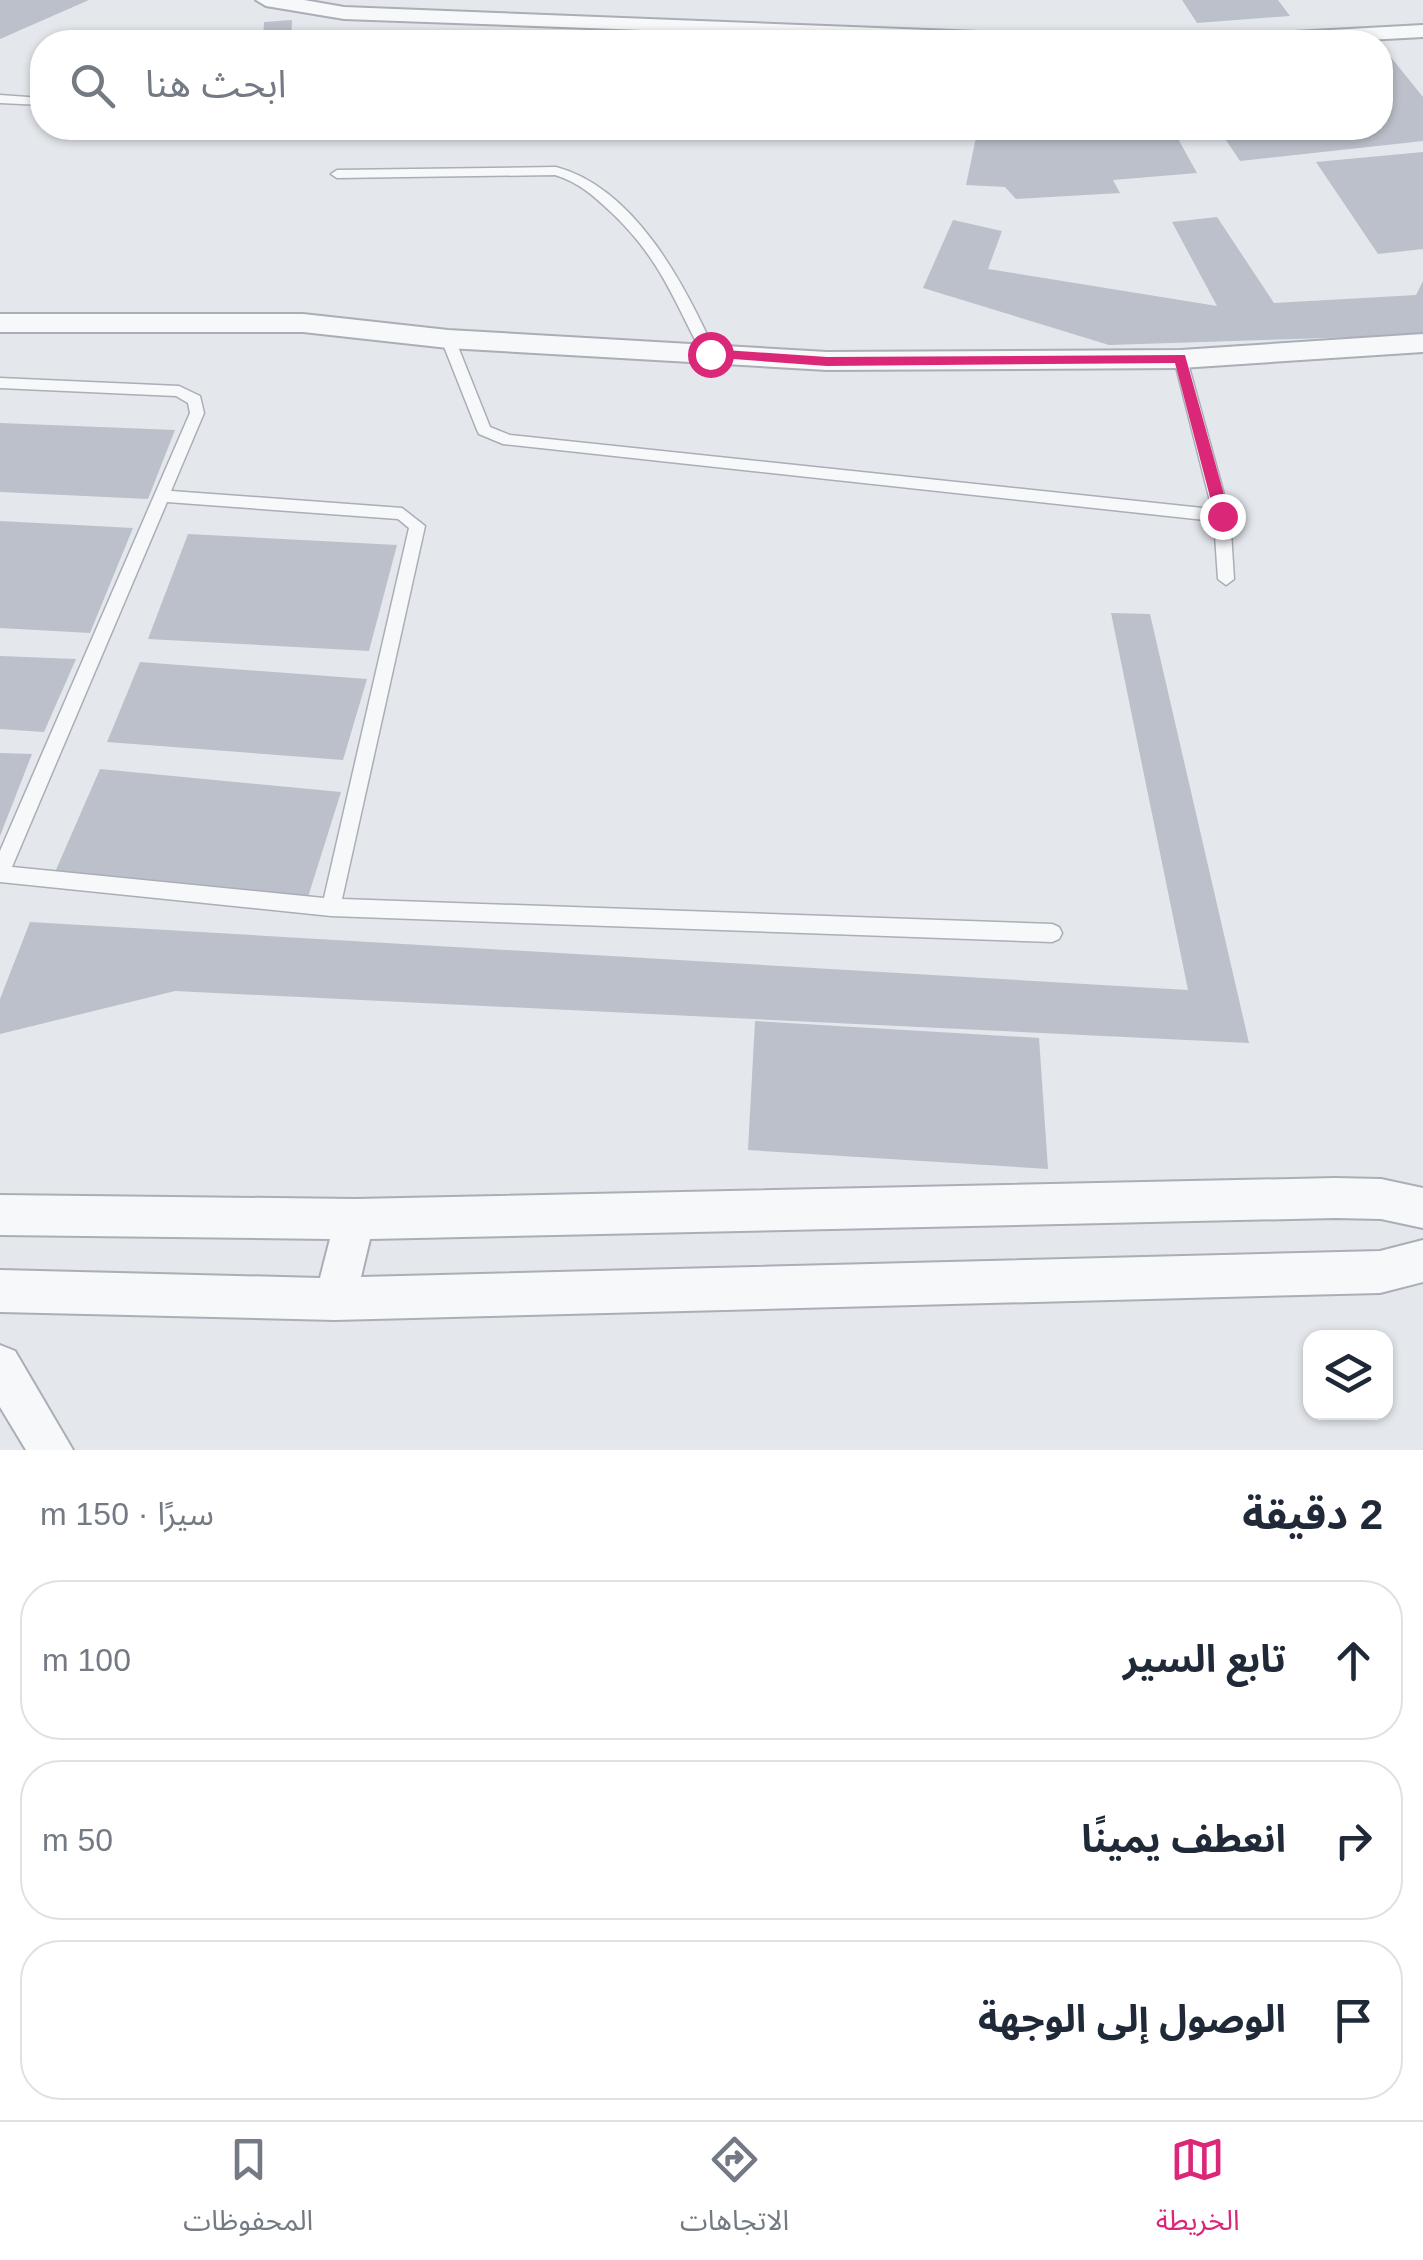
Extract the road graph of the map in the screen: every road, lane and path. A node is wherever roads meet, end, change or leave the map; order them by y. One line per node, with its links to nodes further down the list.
1 (266, 0): 2 (street)
2 (847, 30)
3 (1423, 31): 4 (street)
4 (1393, 33)
5 (0, 99): 6 (lane)
6 (30, 101)
7 (337, 174): 11 (lane)
8 (0, 323): 9 (street)
9 (448, 339): 11 (street); 15 (lane)
10 (1423, 342): 12 (street)
11 (710, 354): 12 (street)
12 (1180, 358): 15 (lane)
13 (0, 382): 14 (lane)
14 (162, 496): 17 (lane); 18 (lane)
15 (1222, 516): 16 (lane)
16 (1226, 578)
17 (0, 874): 18 (lane)
18 (331, 907): 19 (lane)
19 (1052, 933)
20 (1423, 1208): 22 (street)
21 (0, 1215): 22 (street)
22 (355, 1219): 25 (street)
23 (1423, 1261): 25 (street)
24 (0, 1291): 25 (street)
25 (335, 1299)
26 (0, 1366): 27 (street)
27 (51, 1450)

